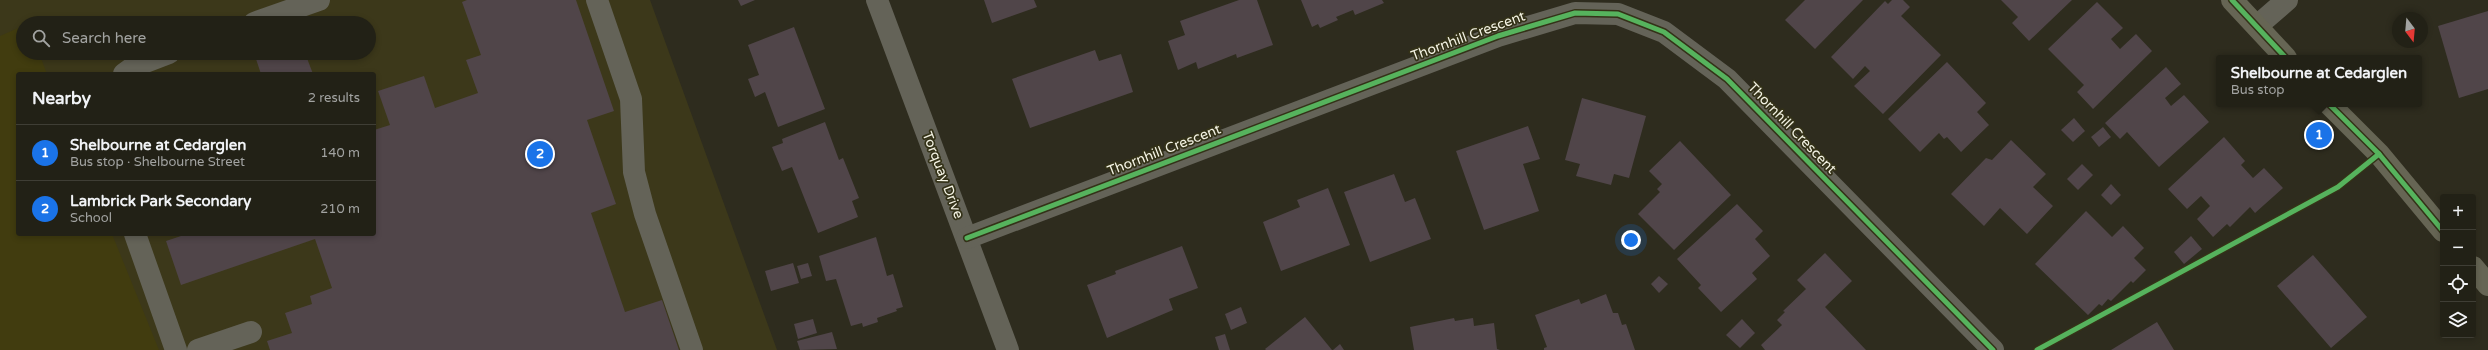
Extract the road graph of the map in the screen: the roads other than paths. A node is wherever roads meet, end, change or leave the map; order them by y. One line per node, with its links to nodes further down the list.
1 (319, 0): 6 (street)
2 (597, 0): 20 (street)
3 (877, 0): 14 (street, Torquay Drive)
4 (2232, 0): 7 (main road)
5 (2287, 0): 7 (street)
6 (274, 16)
7 (2257, 26): 8 (main road)
8 (2283, 55)
9 (151, 60): 10 (street)
10 (127, 72)
11 (2332, 107): 12 (main road)
12 (2442, 230)
13 (135, 236): 18 (street)
14 (967, 238): 21 (street, Torquay Drive); 22 (street, Thornhill Crescent)
15 (2476, 270): 16 (main road)
16 (2488, 284)
17 (251, 332): 19 (street)
18 (176, 350)
19 (198, 350)
20 (692, 350)
21 (1008, 350)
22 (1993, 350)

